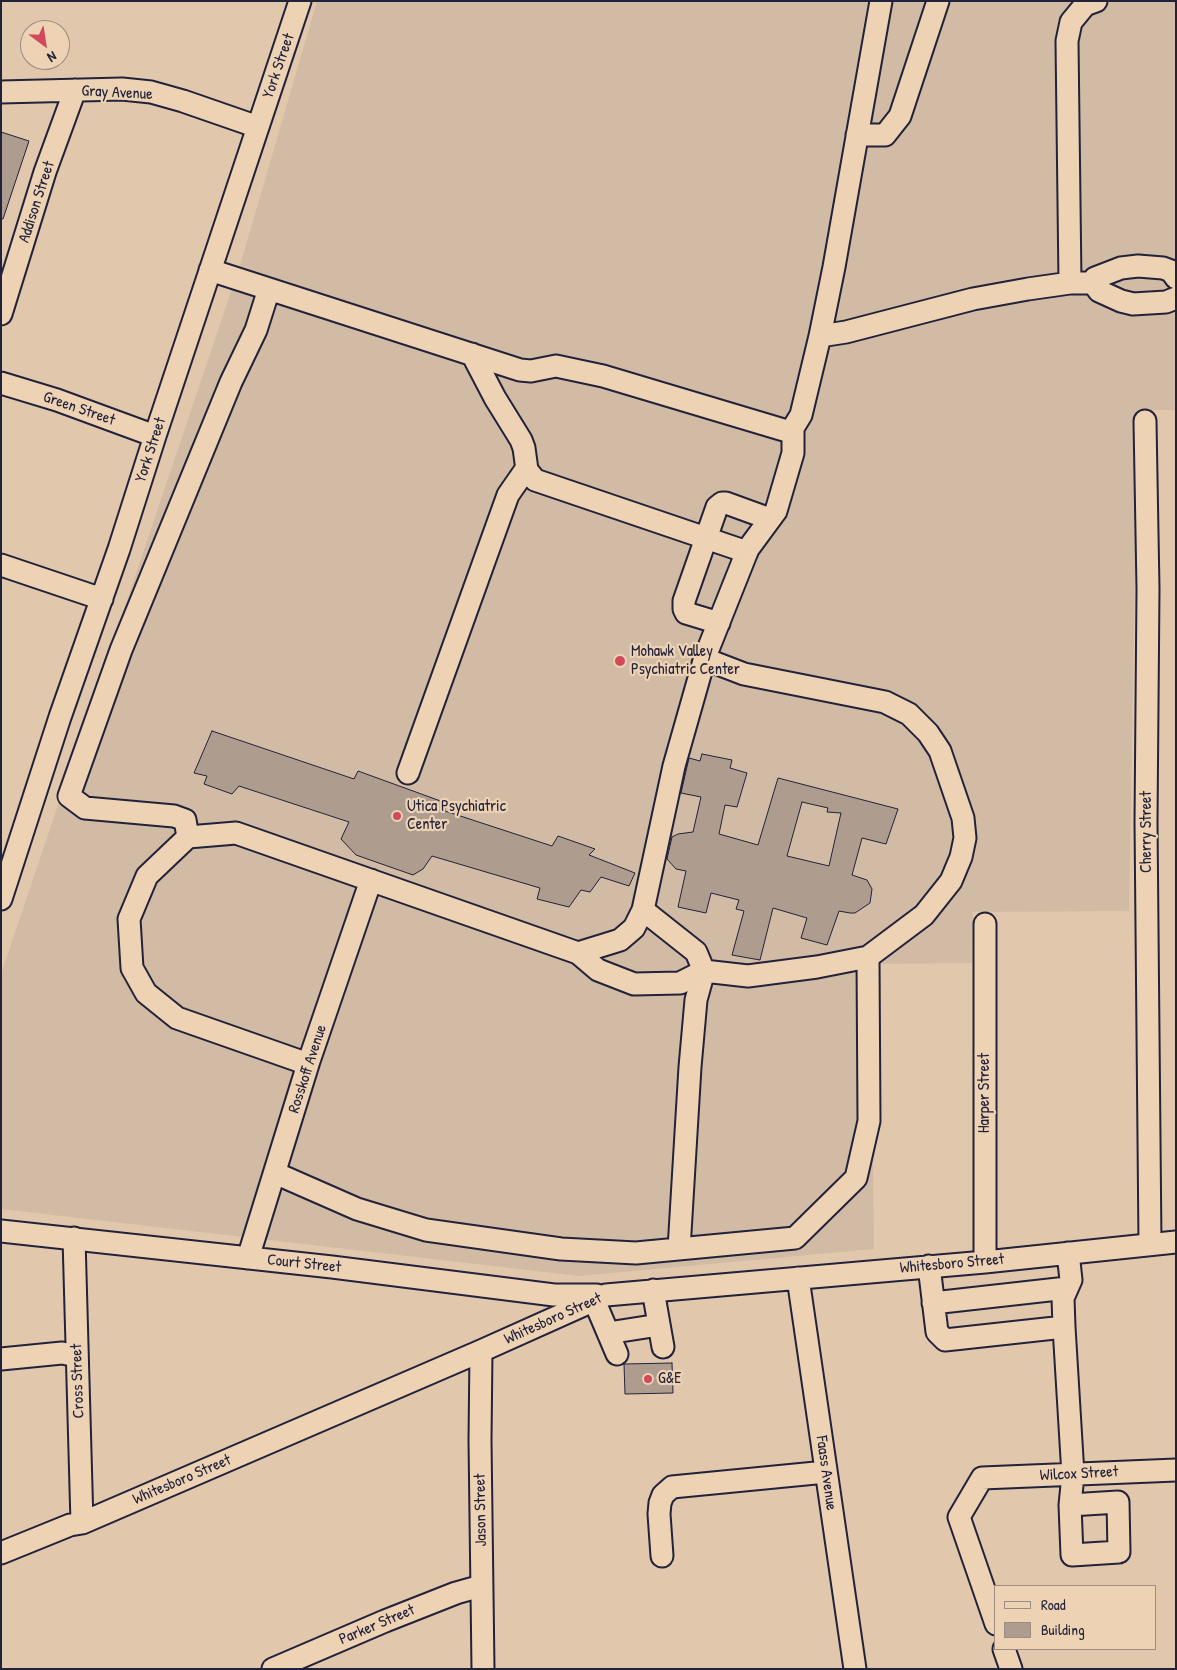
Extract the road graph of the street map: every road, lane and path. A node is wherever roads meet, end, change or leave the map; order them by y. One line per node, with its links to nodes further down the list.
1 (300, 1): 7 (street, York Street)
2 (882, 1): 8 (street)
3 (938, 1): 8 (street)
4 (1096, 1): 11 (street)
5 (75, 90): 6 (street, Gray Avenue); 7 (street, Gray Avenue); 15 (street, Addison Street)
6 (1, 92)
7 (258, 127): 9 (street, York Street)
8 (857, 135): 16 (street)
9 (210, 270): 13 (street); 21 (street, York Street)
10 (1176, 278): 12 (street)
11 (1070, 283): 12 (street); 16 (street)
12 (1093, 283): 14 (street)
13 (269, 289): 17 (street); 31 (street)
14 (1176, 298)
15 (1, 314)
16 (820, 336): 20 (street)
17 (472, 354): 20 (street); 22 (street)
18 (1, 383): 21 (street, Green Street)
19 (1145, 421): 44 (street, Cherry Street)
20 (794, 428): 23 (street)
21 (155, 436): 27 (street, York Street)
22 (526, 469): 24 (street); 30 (street)
23 (770, 519): 24 (street); 25 (street)
24 (706, 538): 25 (street); 28 (street)
25 (747, 552): 28 (street)
26 (1, 565): 27 (street)
27 (102, 599): 33 (street, York Street)
28 (719, 623): 29 (street)
29 (705, 659): 34 (street); 37 (street)
30 (408, 773)
31 (188, 837): 32 (street); 39 (street)
32 (371, 880): 36 (street); 39 (street, Rosskoff Avenue)
33 (1, 899)
34 (643, 910): 36 (street); 38 (street)
35 (985, 924): 48 (street, Harper Street)
36 (578, 953): 38 (street)
37 (868, 957): 38 (street); 45 (street)
38 (704, 971): 45 (street)
39 (308, 1064): 40 (street, Rosskoff Avenue)
40 (274, 1173): 45 (street); 47 (street, Rosskoff Avenue)
41 (1, 1231): 42 (street, Court Street)
42 (74, 1238): 47 (street, Court Street); 57 (street, Cross Street)
43 (1176, 1242): 44 (street, Whitesboro Street)
44 (1150, 1244): 46 (street, Whitesboro Street)
45 (679, 1249)
46 (1068, 1253): 48 (street, Whitesboro Street); 51 (street)
47 (248, 1258): 53 (street, Court Street)
48 (985, 1262): 49 (street, Whitesboro Street)
49 (929, 1266): 50 (street, Whitesboro Street); 54 (street)
50 (798, 1278): 52 (street, Whitesboro Street); 60 (street, Faass Avenue)
51 (1067, 1288): 54 (street); 55 (street)
52 (653, 1290): 53 (street, Whitesboro Street); 53 (street)
53 (600, 1297): 56 (street, Whitesboro Street)
54 (934, 1303): 55 (street)
55 (1064, 1327): 61 (street)
56 (481, 1351): 63 (street, Whitesboro Street); 66 (street, Jason Street)
57 (77, 1356): 58 (street); 63 (street, Cross Street)
58 (1, 1359)
59 (1176, 1470): 61 (street, Wilcox Street)
60 (826, 1472): 65 (street); 71 (street, Faass Avenue)
61 (1073, 1475): 62 (street); 67 (street, Wilcox Street)
62 (1070, 1505)
63 (82, 1523): 64 (street, Whitesboro Street)
64 (1, 1553)
65 (662, 1556)
66 (482, 1586): 69 (street, Parker Street); 70 (street, Jason Street)
67 (994, 1618)
68 (1004, 1650): 72 (street)
69 (273, 1669)
70 (483, 1669)
71 (855, 1669)
72 (1011, 1669)

